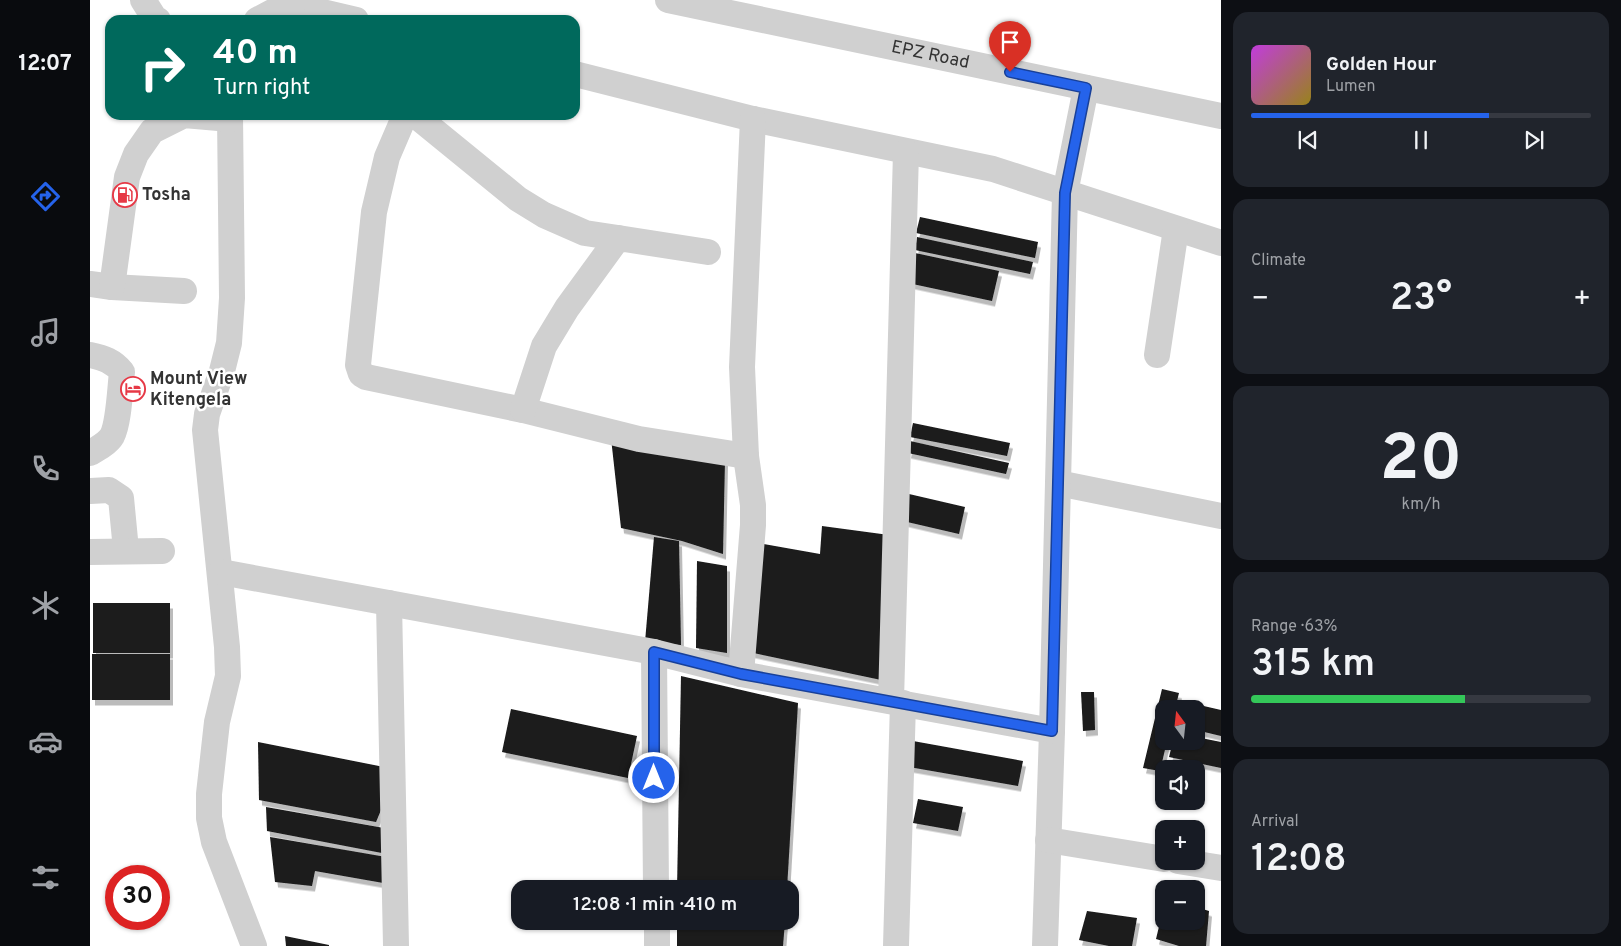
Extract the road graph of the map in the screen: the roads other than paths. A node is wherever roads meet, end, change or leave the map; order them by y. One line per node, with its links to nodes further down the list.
1 (143, 0): 4 (street)
2 (668, 0): 8 (street, EPZ Road)
3 (293, 2): 5 (street); 6 (street)
4 (153, 15)
5 (266, 15)
6 (338, 15)
7 (580, 75): 10 (street)
8 (1086, 88): 9 (street, EPZ Road); 16 (street)
9 (1221, 116)
10 (752, 119): 15 (street); 27 (street)
11 (175, 120): 21 (street)
12 (230, 120): 34 (street)
13 (403, 120): 25 (street)
14 (421, 120): 18 (street)
15 (906, 152): 16 (street); 38 (street)
16 (1065, 193): 17 (street); 28 (street)
17 (1176, 229): 19 (street); 24 (street)
18 (618, 238): 20 (street); 25 (street)
19 (1221, 242)
20 (708, 252)
21 (101, 286): 22 (street)
22 (184, 291)
23 (90, 355): 26 (street)
24 (1157, 355)
25 (523, 410): 27 (street)
26 (90, 452)
27 (746, 456): 37 (street)
28 (1058, 483): 30 (street); 39 (street)
29 (90, 491): 31 (street)
30 (1221, 516)
31 (126, 550): 32 (street); 33 (street)
32 (162, 551)
33 (90, 552)
34 (221, 572): 35 (street); 46 (street)
35 (389, 603): 36 (street); 47 (street)
36 (654, 652): 37 (street); 44 (street)
37 (741, 674): 38 (street)
38 (897, 702): 39 (street); 49 (street)
39 (1052, 731): 40 (street)
40 (1048, 840): 41 (street); 50 (street)
41 (1155, 858)
42 (1205, 865): 43 (street)
43 (1221, 868)
44 (656, 880)
45 (657, 930): 48 (street)
46 (254, 946)
47 (396, 946)
48 (657, 946)
49 (896, 946)
50 (1045, 946)

